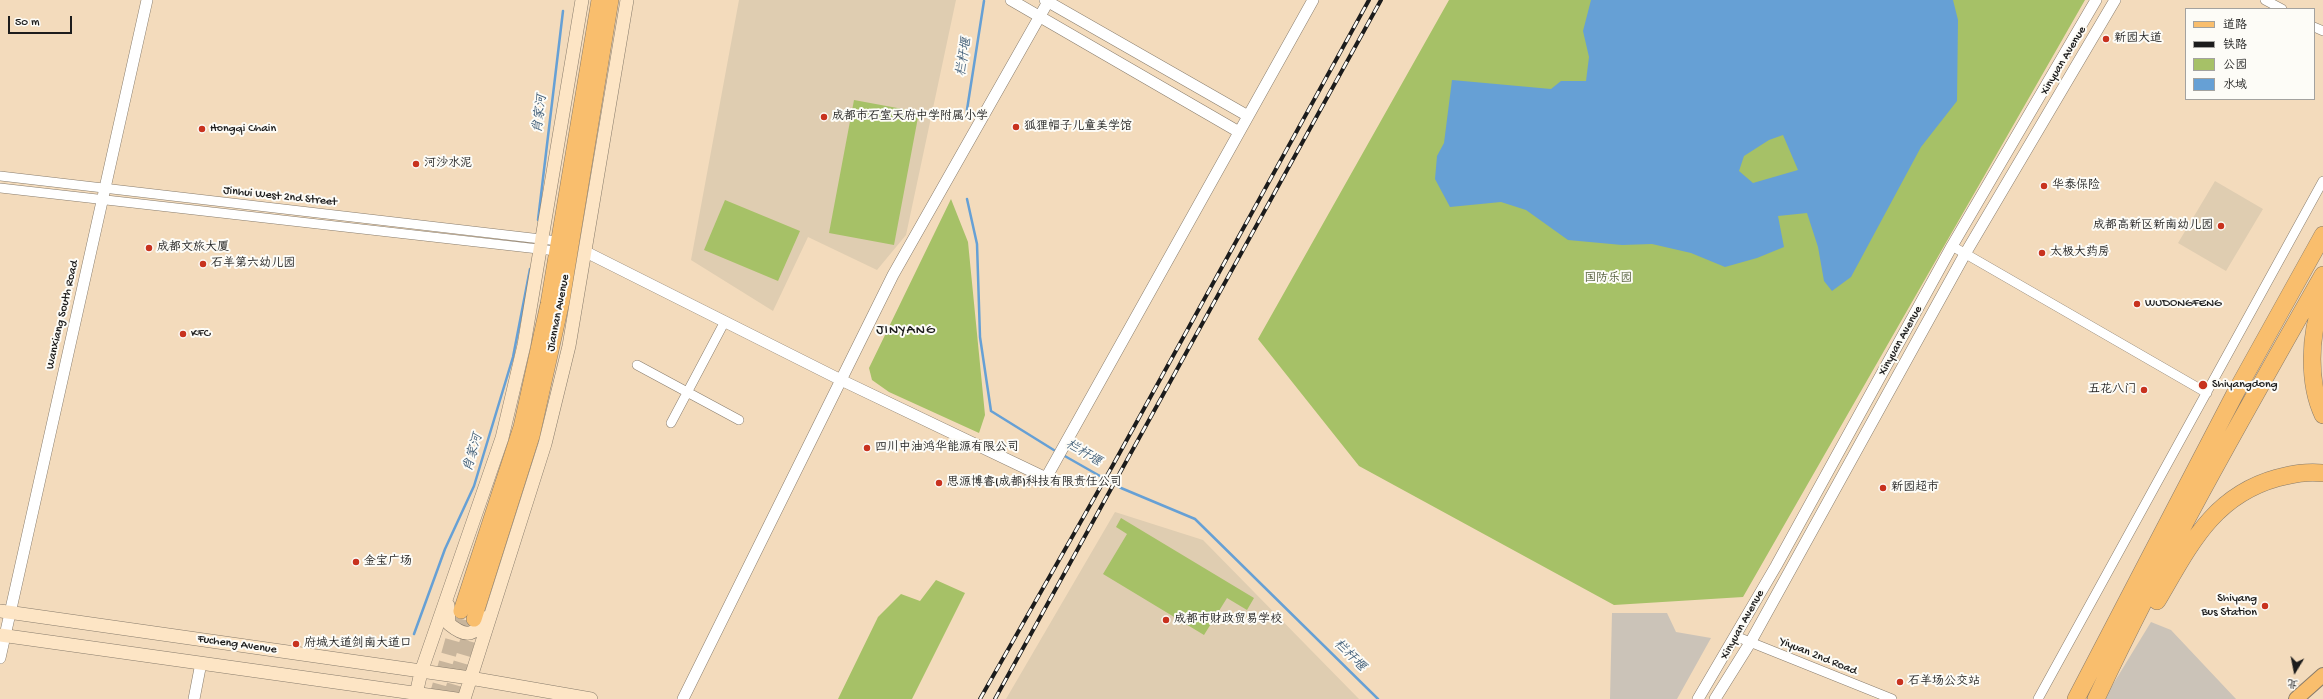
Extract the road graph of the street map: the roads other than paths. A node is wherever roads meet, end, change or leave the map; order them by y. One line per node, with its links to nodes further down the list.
1 (147, 0): 20 (street, Wanxiang South Road)
2 (599, 0): 14 (highway, Jiannan Avenue)
3 (611, 0): 30 (highway, Jiannan Avenue)
4 (627, 0): 26 (main road)
5 (1010, 0): 13 (street)
6 (1048, 0): 13 (street); 15 (street)
7 (1313, 0): 15 (street)
8 (2096, 0): 25 (street, Xinyuan Avenue)
9 (2115, 0): 27 (street, Xinyuan Avenue)
10 (2265, 0): 12 (street)
11 (582, 1): 14 (main road); 23 (main road)
12 (2280, 8)
13 (1040, 17): 16 (street); 35 (street)
14 (592, 37): 24 (highway, Jiannan Avenue)
15 (1248, 116): 16 (street)
16 (1239, 132): 35 (street)
17 (0, 176): 20 (street, Jinhui West 2nd Street)
18 (2323, 181): 37 (street)
19 (0, 188): 21 (street, Jinhui West 2nd Street)
20 (105, 189): 21 (street, Wanxiang South Road); 23 (street, Jinhui West 2nd Street)
21 (102, 201): 23 (street, Jinhui West 2nd Street); 45 (street, Wanxiang South Road)
22 (2323, 235): 66 (highway)
23 (541, 244): 24 (street, Jinhui West 2nd Street); 32 (main road)
24 (557, 246): 30 (highway, Jiannan Avenue)
25 (1952, 246): 27 (street); 48 (street, Xinyuan Avenue)
26 (586, 252): 31 (street); 33 (main road)
27 (1965, 254): 37 (street); 49 (street, Xinyuan Avenue)
28 (2323, 275): 50 (highway)
29 (2323, 301): 38 (highway)
30 (555, 303): 32 (main road); 33 (main road); 44 (highway, Jiannan Avenue); 46 (highway, Jiannan Avenue)
31 (724, 323): 35 (street); 36 (street)
32 (524, 345): 42 (main road)
33 (569, 346): 43 (main road)
34 (637, 365): 36 (street)
35 (841, 380): 61 (street)
36 (688, 391): 39 (street); 40 (street)
37 (2207, 393): 65 (street)
38 (2323, 415)
39 (739, 420)
40 (671, 423)
41 (2323, 473): 50 (highway)
42 (450, 593): 43 (main road); 53 (main road)
43 (494, 607): 55 (main road)
44 (461, 611)
45 (5, 612): 47 (street, Wanxiang South Road); 53 (main road, Fucheng Avenue)
46 (474, 619)
47 (2, 636): 51 (street, Wanxiang South Road); 52 (main road, Fucheng Avenue)
48 (1735, 636): 49 (street, Yiyuan 2nd Road); 62 (street, Xinyuan Avenue)
49 (1750, 643): 63 (street, Xinyuan Avenue); 64 (street, Yiyuan 2nd Road)
50 (2121, 646): 67 (highway)
51 (0, 658)
52 (201, 663): 56 (main road, Fucheng Avenue); 57 (street)
53 (421, 672): 55 (main road, Fucheng Avenue); 56 (main road)
54 (2323, 675): 68 (main road)
55 (470, 678): 59 (main road); 60 (main road, Fucheng Avenue)
56 (415, 696): 58 (main road, Fucheng Avenue)
57 (194, 699)
58 (456, 699)
59 (464, 699)
60 (591, 699)
61 (683, 699)
62 (1698, 699)
63 (1715, 699)
64 (1892, 699)
65 (2038, 699)
66 (2076, 699)
67 (2096, 699)
68 (2296, 699)

